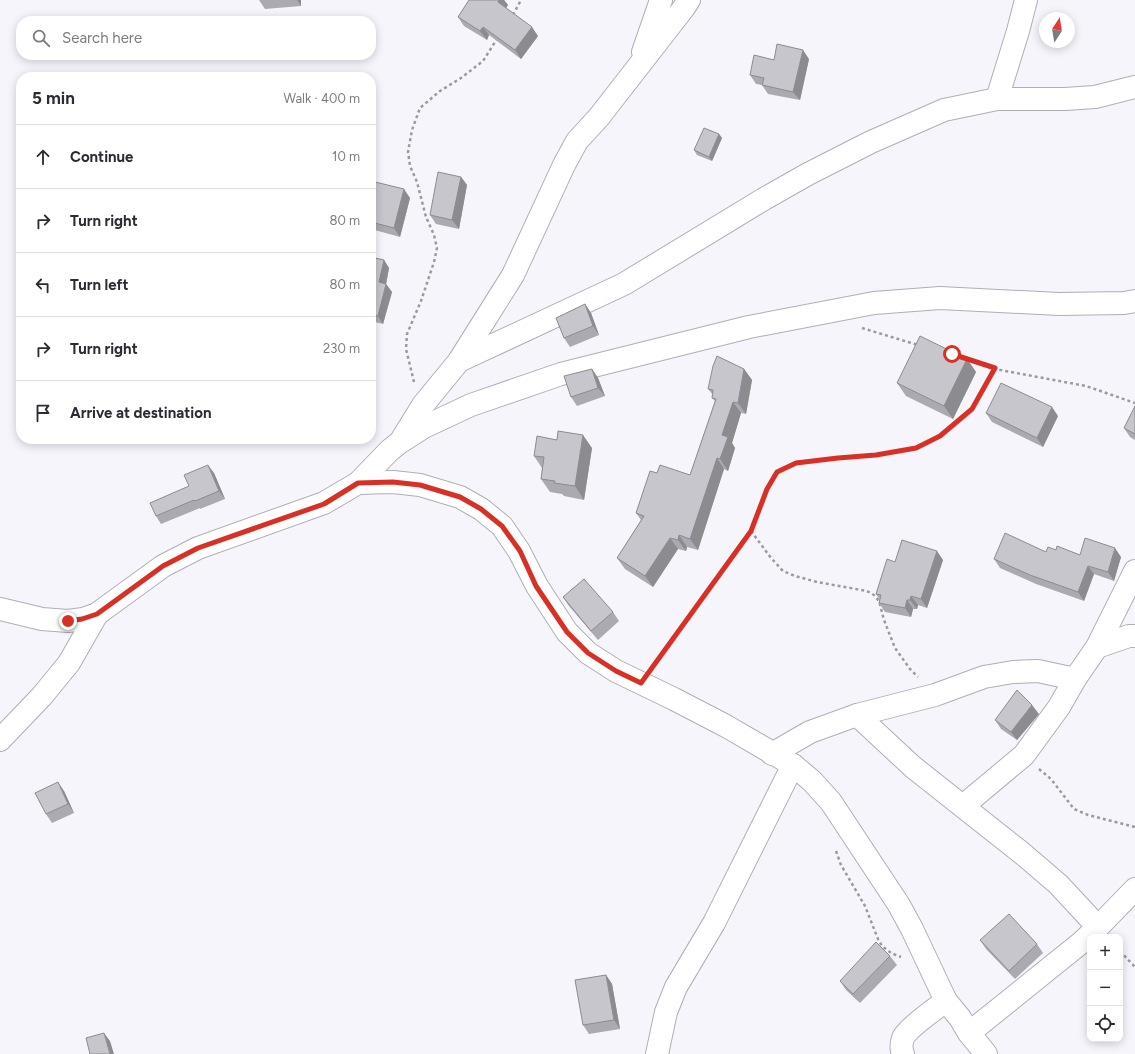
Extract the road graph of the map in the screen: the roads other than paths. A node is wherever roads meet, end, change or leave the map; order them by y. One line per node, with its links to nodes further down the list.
1 (661, 0): 4 (street)
2 (689, 0): 4 (street)
3 (1026, 0): 6 (street)
4 (638, 67): 8 (street)
5 (1135, 87): 6 (street)
6 (997, 99): 8 (street)
7 (1131, 303): 9 (street)
8 (459, 361): 9 (street)
9 (399, 443): 10 (street)
10 (358, 483): 13 (street); 19 (street)
11 (1135, 571): 15 (street)
12 (0, 609): 13 (street)
13 (97, 614): 18 (street)
14 (1135, 636): 15 (street)
15 (1097, 647): 16 (street)
16 (1075, 679): 17 (street); 21 (street)
17 (857, 714): 19 (street); 21 (street)
18 (0, 740)
19 (772, 754): 20 (street)
20 (793, 765): 24 (street); 26 (street)
21 (963, 806): 23 (street)
22 (1135, 888): 23 (street)
23 (1098, 927): 25 (street)
24 (946, 1001): 25 (street); 27 (street)
25 (968, 1033): 28 (street)
26 (656, 1054)
27 (902, 1054)
28 (986, 1054)

